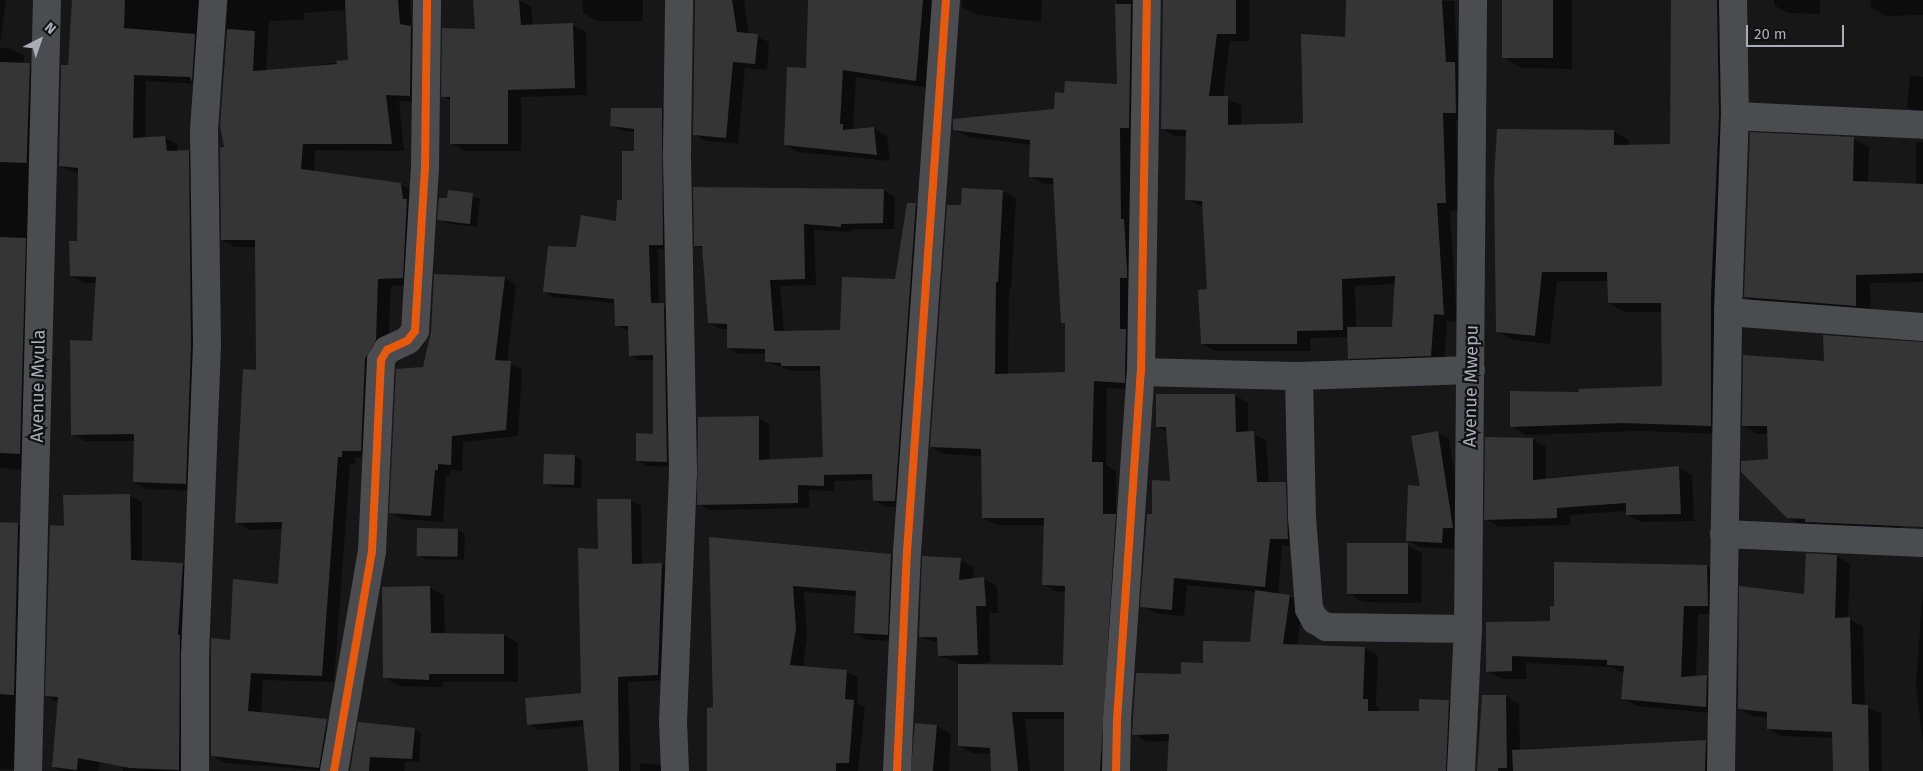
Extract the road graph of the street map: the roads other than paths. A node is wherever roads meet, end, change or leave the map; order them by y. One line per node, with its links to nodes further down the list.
1 (46, 0): 19 (street, Avenue Mvula)
2 (213, 0): 20 (street)
3 (427, 0): 21 (street)
4 (679, 0): 22 (street)
5 (946, 0): 23 (street)
6 (1148, 0): 14 (street)
7 (1473, 0): 13 (street, Avenue Mwepu)
8 (1734, 0): 9 (street)
9 (1735, 116): 10 (street); 11 (street)
10 (1923, 125)
11 (1728, 312): 12 (street); 16 (street)
12 (1923, 327)
13 (1471, 370): 15 (street); 18 (street, Avenue Mwepu)
14 (1141, 372): 15 (street); 24 (street)
15 (1300, 376): 18 (street)
16 (1724, 534): 17 (street); 26 (street)
17 (1923, 543)
18 (1468, 629): 25 (street, Avenue Mwepu)
19 (28, 771)
20 (195, 771)
21 (334, 771)
22 (675, 771)
23 (897, 771)
24 (1116, 771)
25 (1461, 771)
26 (1721, 771)

